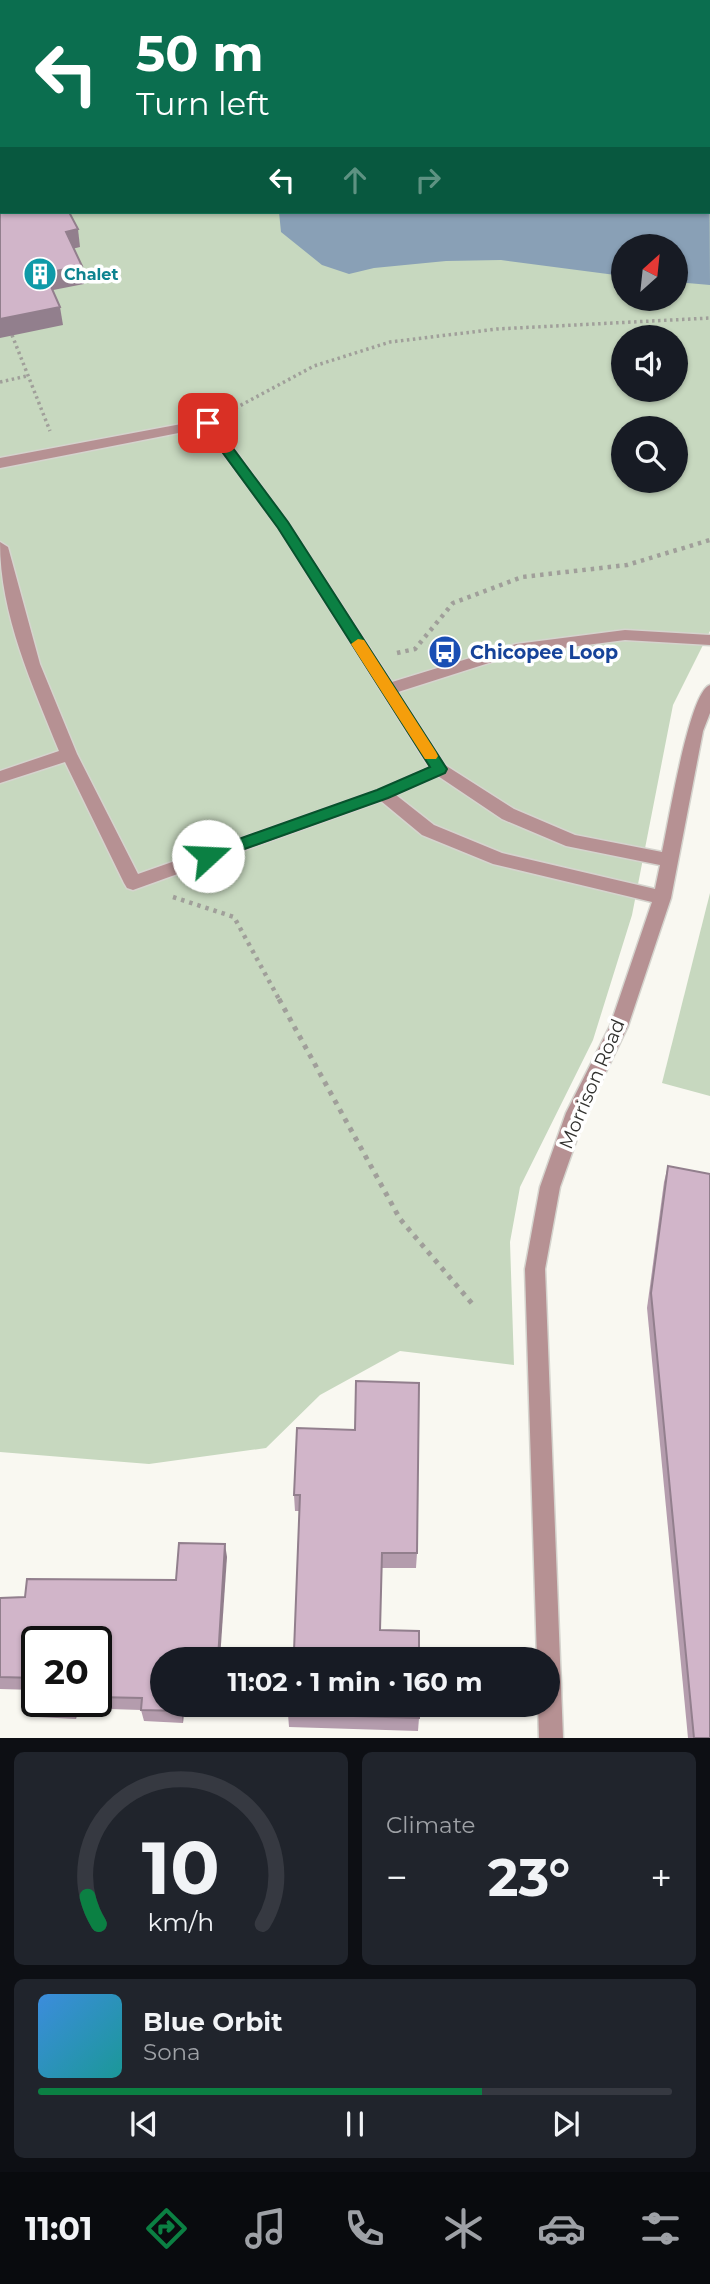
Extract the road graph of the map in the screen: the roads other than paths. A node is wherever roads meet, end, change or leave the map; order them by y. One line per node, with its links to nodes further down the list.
1 (0, 463): 4 (street)
2 (0, 547): 6 (street)
3 (710, 640): 4 (street)
4 (388, 689): 7 (street)
5 (710, 691): 10 (street, Morrison Road)
6 (69, 754): 8 (street); 9 (street)
7 (439, 769): 9 (street); 10 (street)
8 (0, 777)
9 (383, 794): 11 (street)
10 (671, 860): 11 (street, Morrison Road)
11 (662, 898): 12 (street, Morrison Road)
12 (551, 1738)

